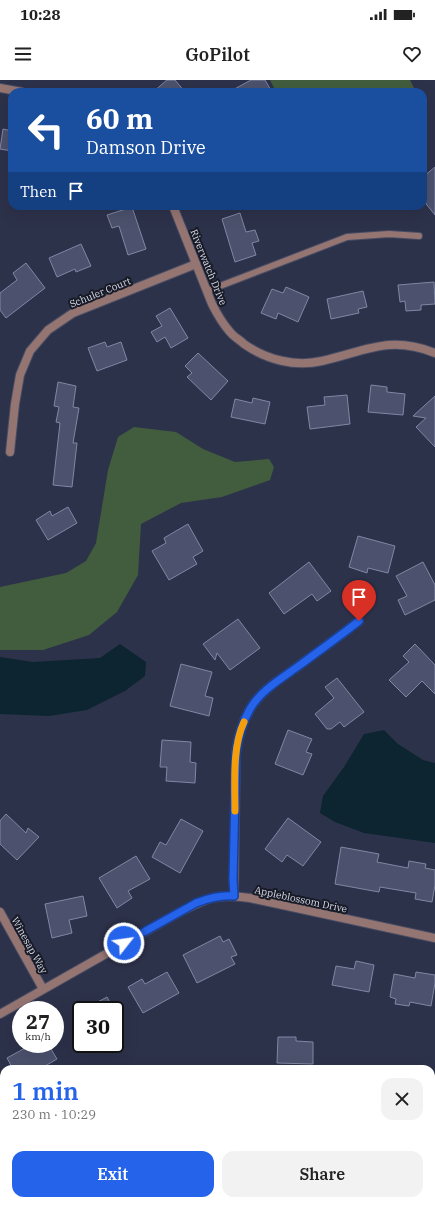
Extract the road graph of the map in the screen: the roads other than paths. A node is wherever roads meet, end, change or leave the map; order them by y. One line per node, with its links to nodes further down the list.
1 (175, 210): 3 (street, Riverwatch Drive)
2 (419, 236): 4 (lane)
3 (196, 264): 4 (street, Riverwatch Drive); 6 (street, Schuler Court)
4 (207, 291): 5 (street, Riverwatch Drive)
5 (435, 352)
6 (10, 452)
7 (359, 621): 8 (street)
8 (234, 896): 10 (street, Appleblossom Drive); 11 (street, Appleblossom Drive)
9 (0, 912): 11 (street, Winesap Way)
10 (435, 938)
11 (43, 989): 12 (street, Appleblossom Drive)
12 (0, 1014)

